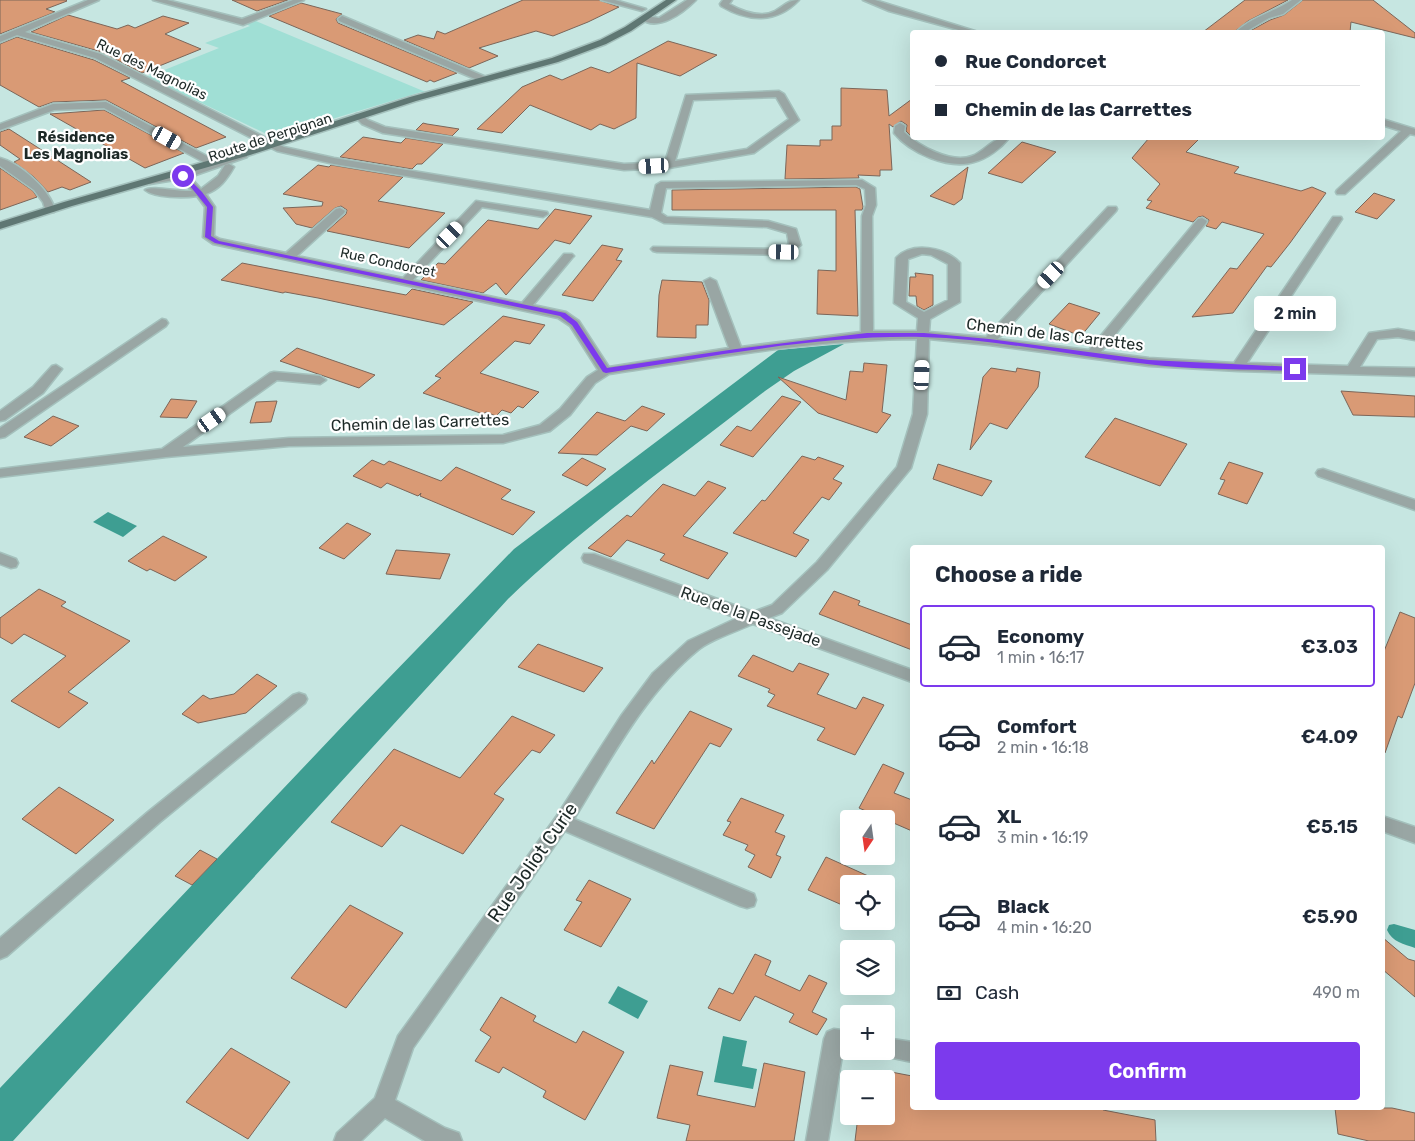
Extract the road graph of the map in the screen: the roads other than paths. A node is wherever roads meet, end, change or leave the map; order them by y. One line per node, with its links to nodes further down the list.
1 (95, 0): 19 (street)
2 (157, 0): 13 (street)
3 (200, 0): 13 (street)
4 (300, 0): 13 (street)
5 (605, 0): 14 (street)
6 (657, 0): 14 (main road, Route de Perpignan)
7 (672, 0): 16 (main road, Route de Perpignan)
8 (692, 0): 16 (street)
9 (728, 0): 10 (street)
10 (795, 0)
11 (867, 0): 17 (street)
12 (1296, 0): 18 (street)
13 (183, 7)
14 (642, 9): 21 (main road, Route de Perpignan)
15 (342, 19): 22 (street)
16 (645, 19): 21 (main road, Route de Perpignan)
17 (967, 30)
18 (1243, 30)
19 (16, 32): 20 (street); 29 (street, Rue des Magnolias)
20 (0, 39)
21 (508, 72): 22 (main road, Route de Perpignan)
22 (483, 79): 23 (main road, Route de Perpignan)
23 (362, 119): 29 (main road, Route de Perpignan); 30 (main road, Route de Perpignan); 34 (street)
24 (1385, 123): 27 (street)
25 (900, 126): 28 (street)
26 (0, 127): 33 (street)
27 (1411, 131): 38 (street)
28 (1001, 140)
29 (271, 144): 30 (street, Rue des Magnolias); 31 (main road, Route de Perpignan)
30 (281, 149): 35 (main road, Route de Perpignan); 44 (street, Rue des Magnolias)
31 (246, 153): 33 (main road, Route de Perpignan); 36 (street)
32 (0, 161): 41 (street)
33 (212, 163): 37 (main road, Route de Perpignan)
34 (669, 165): 34 (street)
35 (229, 167): 36 (main road, Route de Perpignan); 39 (street)
36 (185, 178): 37 (main road, Route de Perpignan); 39 (street, Rue Condorcet)
37 (149, 186): 39 (street); 41 (main road, Route de Perpignan); 47 (main road, Route de Perpignan)
38 (1341, 192)
39 (200, 193): 49 (street, Rue Condorcet)
40 (1112, 209): 59 (street)
41 (50, 210): 47 (main road, Route de Perpignan)
42 (340, 211): 49 (street)
43 (543, 214): 52 (street)
44 (655, 214): 48 (street, Rue des Magnolias); 56 (street)
45 (1337, 219): 62 (street)
46 (1202, 221): 61 (street)
47 (0, 226)
48 (657, 249)
49 (290, 256): 52 (street, Rue Condorcet)
50 (568, 256): 53 (street)
51 (710, 281): 60 (street)
52 (405, 282): 53 (street, Rue Condorcet)
53 (526, 306): 65 (street, Rue Condorcet)
54 (924, 317): 54 (street); 57 (street, Rue Joliot Curie)
55 (162, 323): 69 (street)
56 (867, 335): 57 (street, Chemin de las Carrettes); 60 (street, Chemin de las Carrettes)
57 (924, 335): 59 (street, Chemin de las Carrettes); 75 (street, Rue Joliot Curie)
58 (1415, 336): 64 (street)
59 (989, 341): 61 (street, Chemin de las Carrettes)
60 (736, 351): 65 (street, Chemin de las Carrettes)
61 (1092, 355): 62 (street, Chemin de las Carrettes)
62 (1238, 367): 64 (street, Chemin de las Carrettes)
63 (56, 369): 68 (street)
64 (1352, 370): 66 (street, Chemin de las Carrettes)
65 (606, 371): 70 (street, Chemin de las Carrettes)
66 (1415, 372)
67 (320, 380): 70 (street)
68 (0, 417)
69 (0, 434)
70 (166, 453): 71 (street, Chemin de las Carrettes)
71 (0, 473)
72 (1323, 473): 73 (street)
73 (1415, 505)
74 (590, 558): 75 (street, Rue de la Passejade)
75 (755, 618): 76 (street, Rue de la Passejade); 78 (street, Rue Joliot Curie)
76 (910, 675)
77 (299, 698): 82 (street)
78 (562, 822): 81 (street); 86 (street, Rue Joliot Curie)
79 (1385, 824): 80 (street)
80 (1415, 835)
81 (747, 900)
82 (0, 950)
83 (840, 1044): 89 (street)
84 (895, 1049): 85 (street)
85 (910, 1052)
86 (383, 1105): 87 (street, Rue Joliot Curie); 88 (street)
87 (345, 1141)
88 (451, 1141)
89 (817, 1141)

